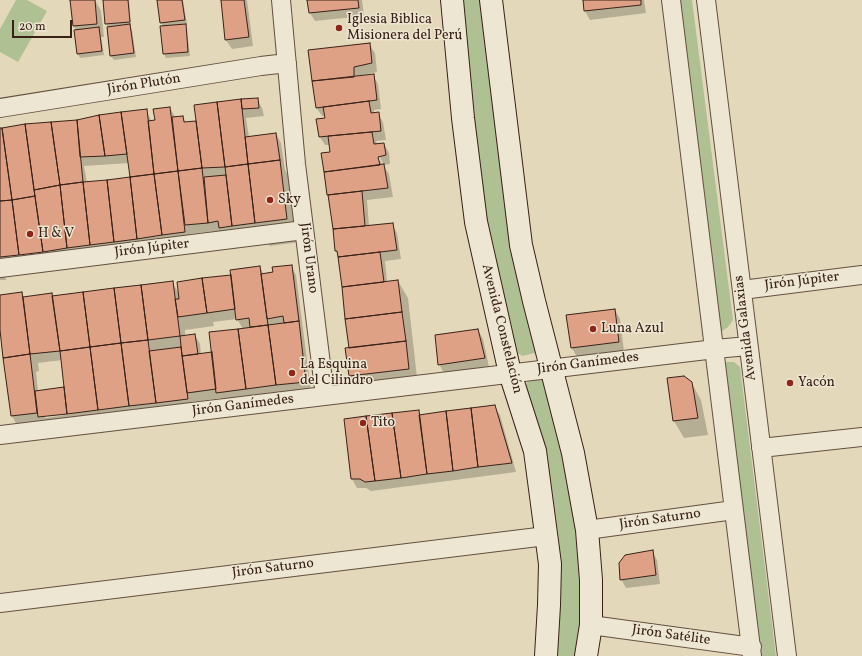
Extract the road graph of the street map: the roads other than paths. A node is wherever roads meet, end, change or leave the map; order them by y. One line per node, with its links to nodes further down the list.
1 (281, 0): 6 (street, Jirón Urano)
2 (452, 0): 15 (street, Avenida Constelación)
3 (491, 0): 14 (street)
4 (671, 0): 13 (street)
5 (706, 0): 11 (street, Avenida Galaxias)
6 (288, 63): 7 (street, Jirón Plutón); 8 (street, Jirón Urano)
7 (0, 108)
8 (304, 230): 9 (street, Jirón Júpiter); 16 (street, Jirón Urano)
9 (0, 268)
10 (862, 274): 11 (street, Jirón Júpiter)
11 (742, 290): 12 (street, Avenida Galaxias)
12 (748, 346): 13 (street, Jirón Ganímedes); 19 (street, Avenida Galaxias)
13 (715, 349): 14 (street, Jirón Ganímedes); 20 (street)
14 (551, 369): 15 (street, Jirón Ganímedes); 21 (street)
15 (510, 374): 16 (street, Jirón Ganímedes); 22 (street, Avenida Constelación)
16 (325, 396): 17 (street, Jirón Ganímedes)
17 (0, 435)
18 (862, 437): 19 (street)
19 (761, 448): 28 (street, Avenida Galaxias)
20 (734, 510): 21 (street, Jirón Saturno); 25 (street)
21 (587, 530): 24 (street)
22 (546, 536): 23 (street, Jirón Saturno); 26 (street, Avenida Constelación)
23 (0, 603)
24 (591, 625): 25 (street, Jirón Satélite); 27 (street)
25 (752, 652)
26 (546, 656)
27 (586, 656)
28 (787, 656)

